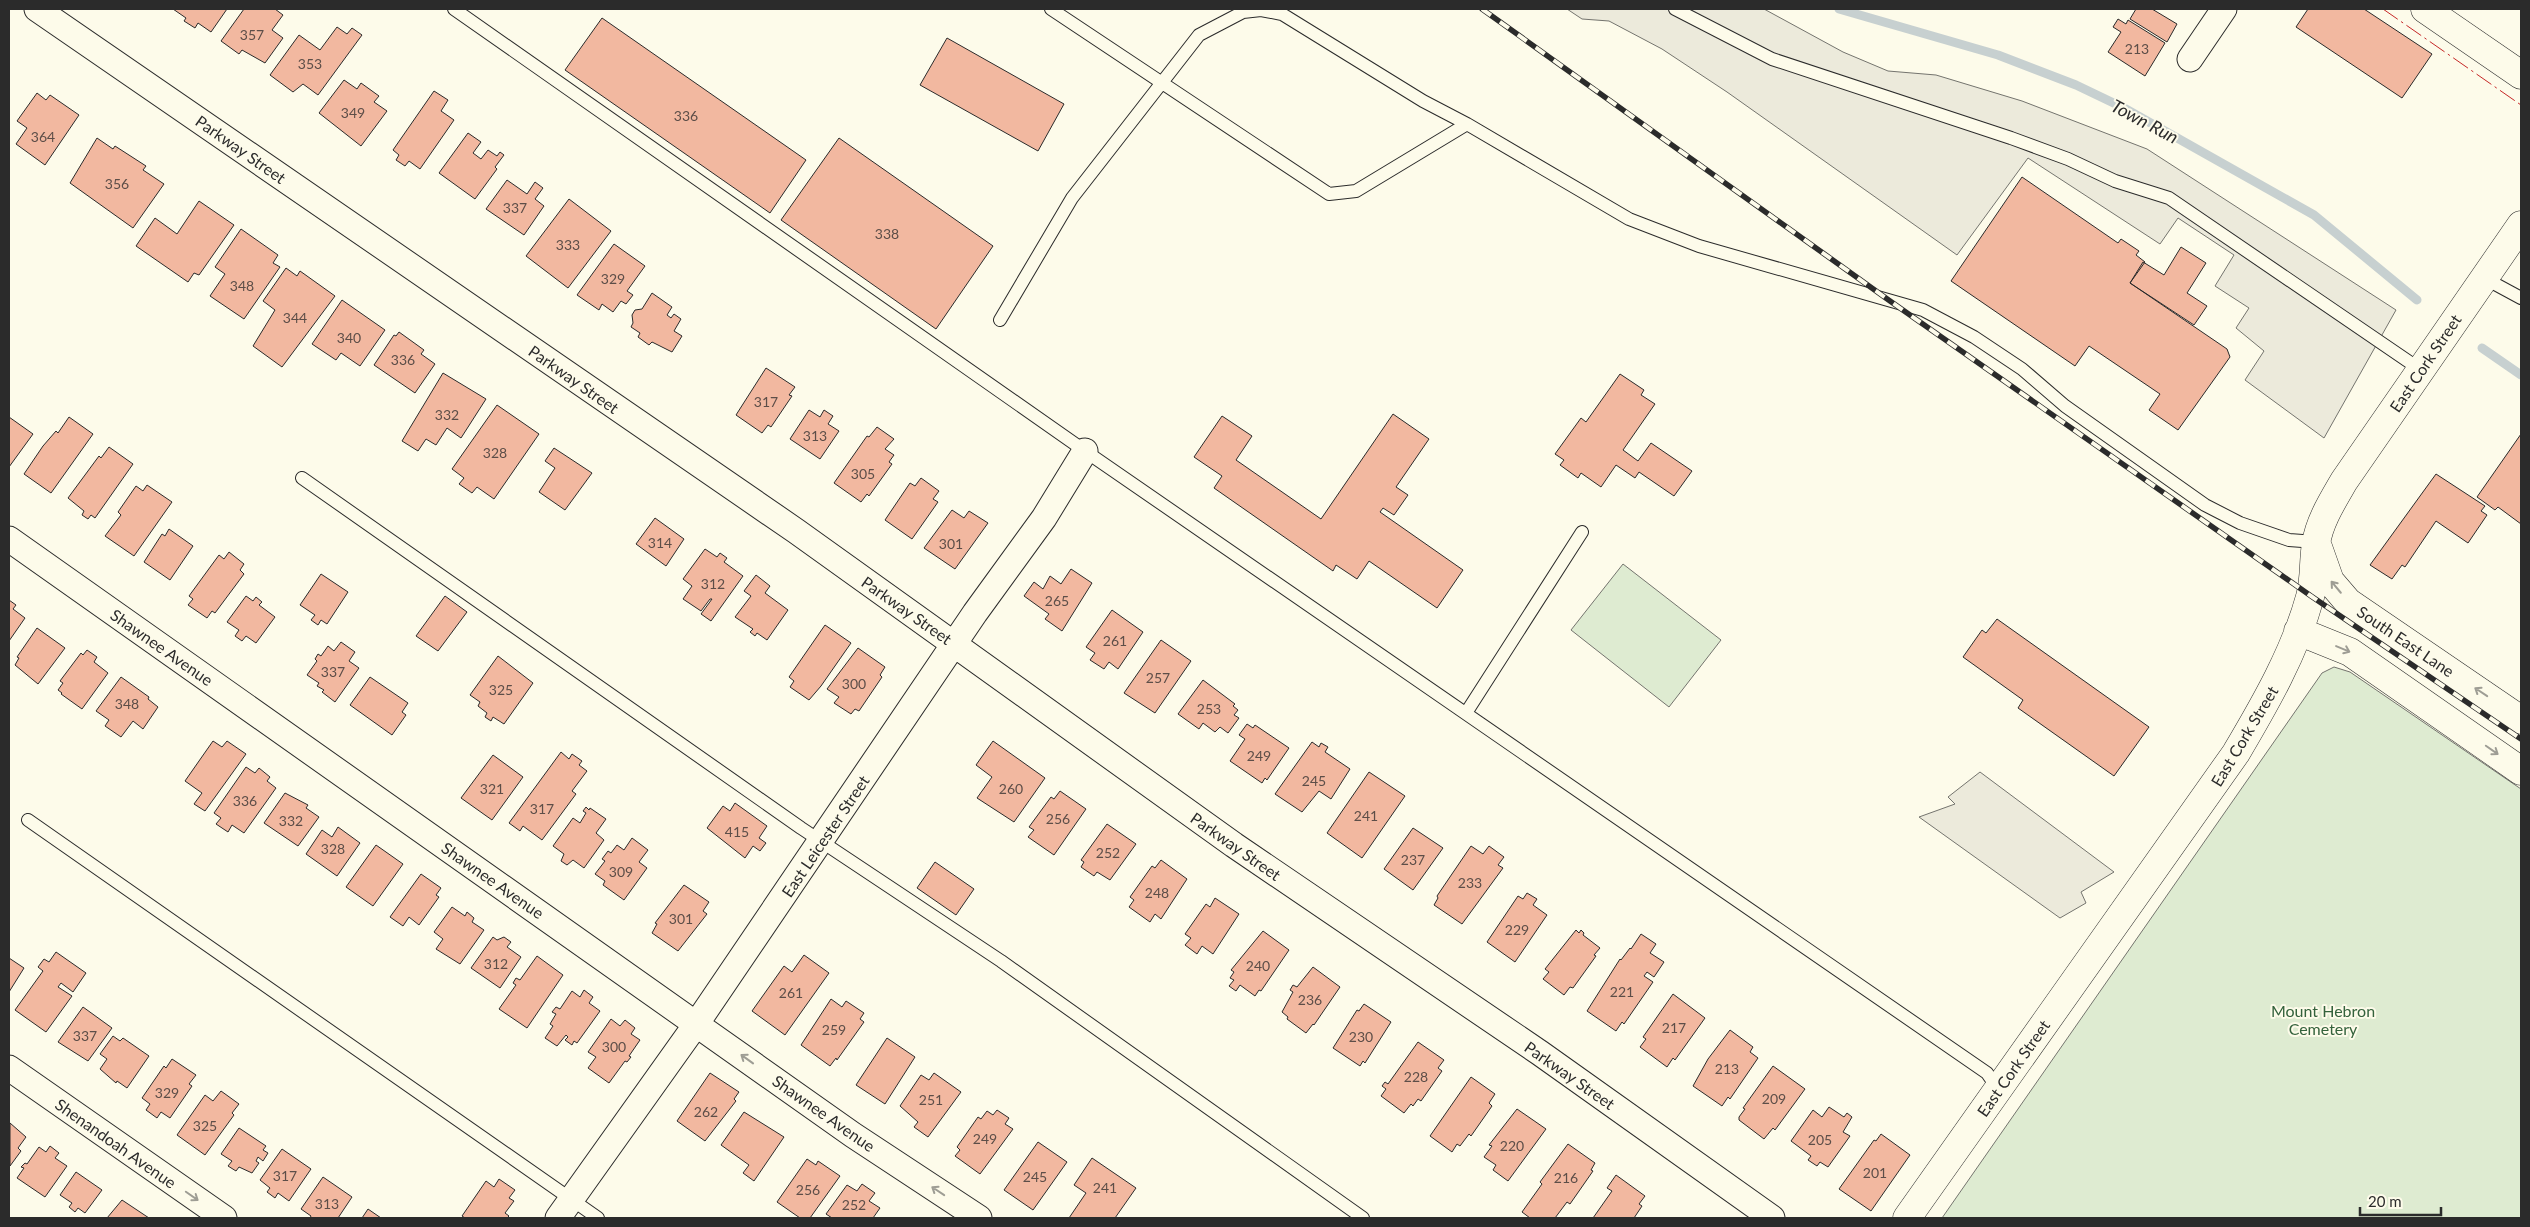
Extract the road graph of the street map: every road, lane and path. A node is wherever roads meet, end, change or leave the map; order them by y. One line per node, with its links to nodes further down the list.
1 (37, 9): 22 (street, Parkway Street)
2 (454, 9): 16 (lane)
3 (1051, 9): 9 (lane)
4 (1675, 9): 15 (lane)
5 (2224, 9): 7 (street)
6 (2425, 9): 8 (main road)
7 (2190, 59)
8 (2521, 75)
9 (1162, 80): 10 (lane); 10 (lane); 14 (lane)
10 (1467, 124): 20 (lane)
11 (2521, 225): 12 (main road, East Cork Street)
12 (2484, 278): 13 (lane); 15 (main road, East Cork Street)
13 (2521, 298)
14 (1000, 320)
15 (2421, 370): 20 (main road, East Cork Street)
16 (1086, 450): 22 (street, East Leicester Street); 23 (lane)
17 (302, 478): 27 (lane)
18 (1582, 532): 23 (lane)
19 (9, 539): 28 (street, Shawnee Avenue)
20 (2316, 542): 21 (main road, East Cork Street); 24 (main road, South East Lane, one-way to 20)
21 (2298, 631): 25 (main road, one-way to 25); 30 (main road, East Cork Street)
22 (954, 643): 27 (street, East Leicester Street); 36 (street, Parkway Street)
23 (1466, 713): 30 (lane)
24 (2521, 720)
25 (2521, 771)
26 (28, 820): 31 (lane)
27 (821, 842): 28 (street, East Leicester Street); 35 (lane)
28 (697, 1023): 31 (street, East Leicester Street); 34 (street, Shawnee Avenue, one-way to 28)
29 (9, 1068): 32 (street, Shenandoah Avenue, one-way to 32)
30 (1998, 1089): 37 (main road, East Cork Street)
31 (564, 1209): 33 (lane)
32 (224, 1218)
33 (598, 1218)
34 (979, 1218)
35 (1363, 1218)
36 (1772, 1218)
37 (1907, 1218)

